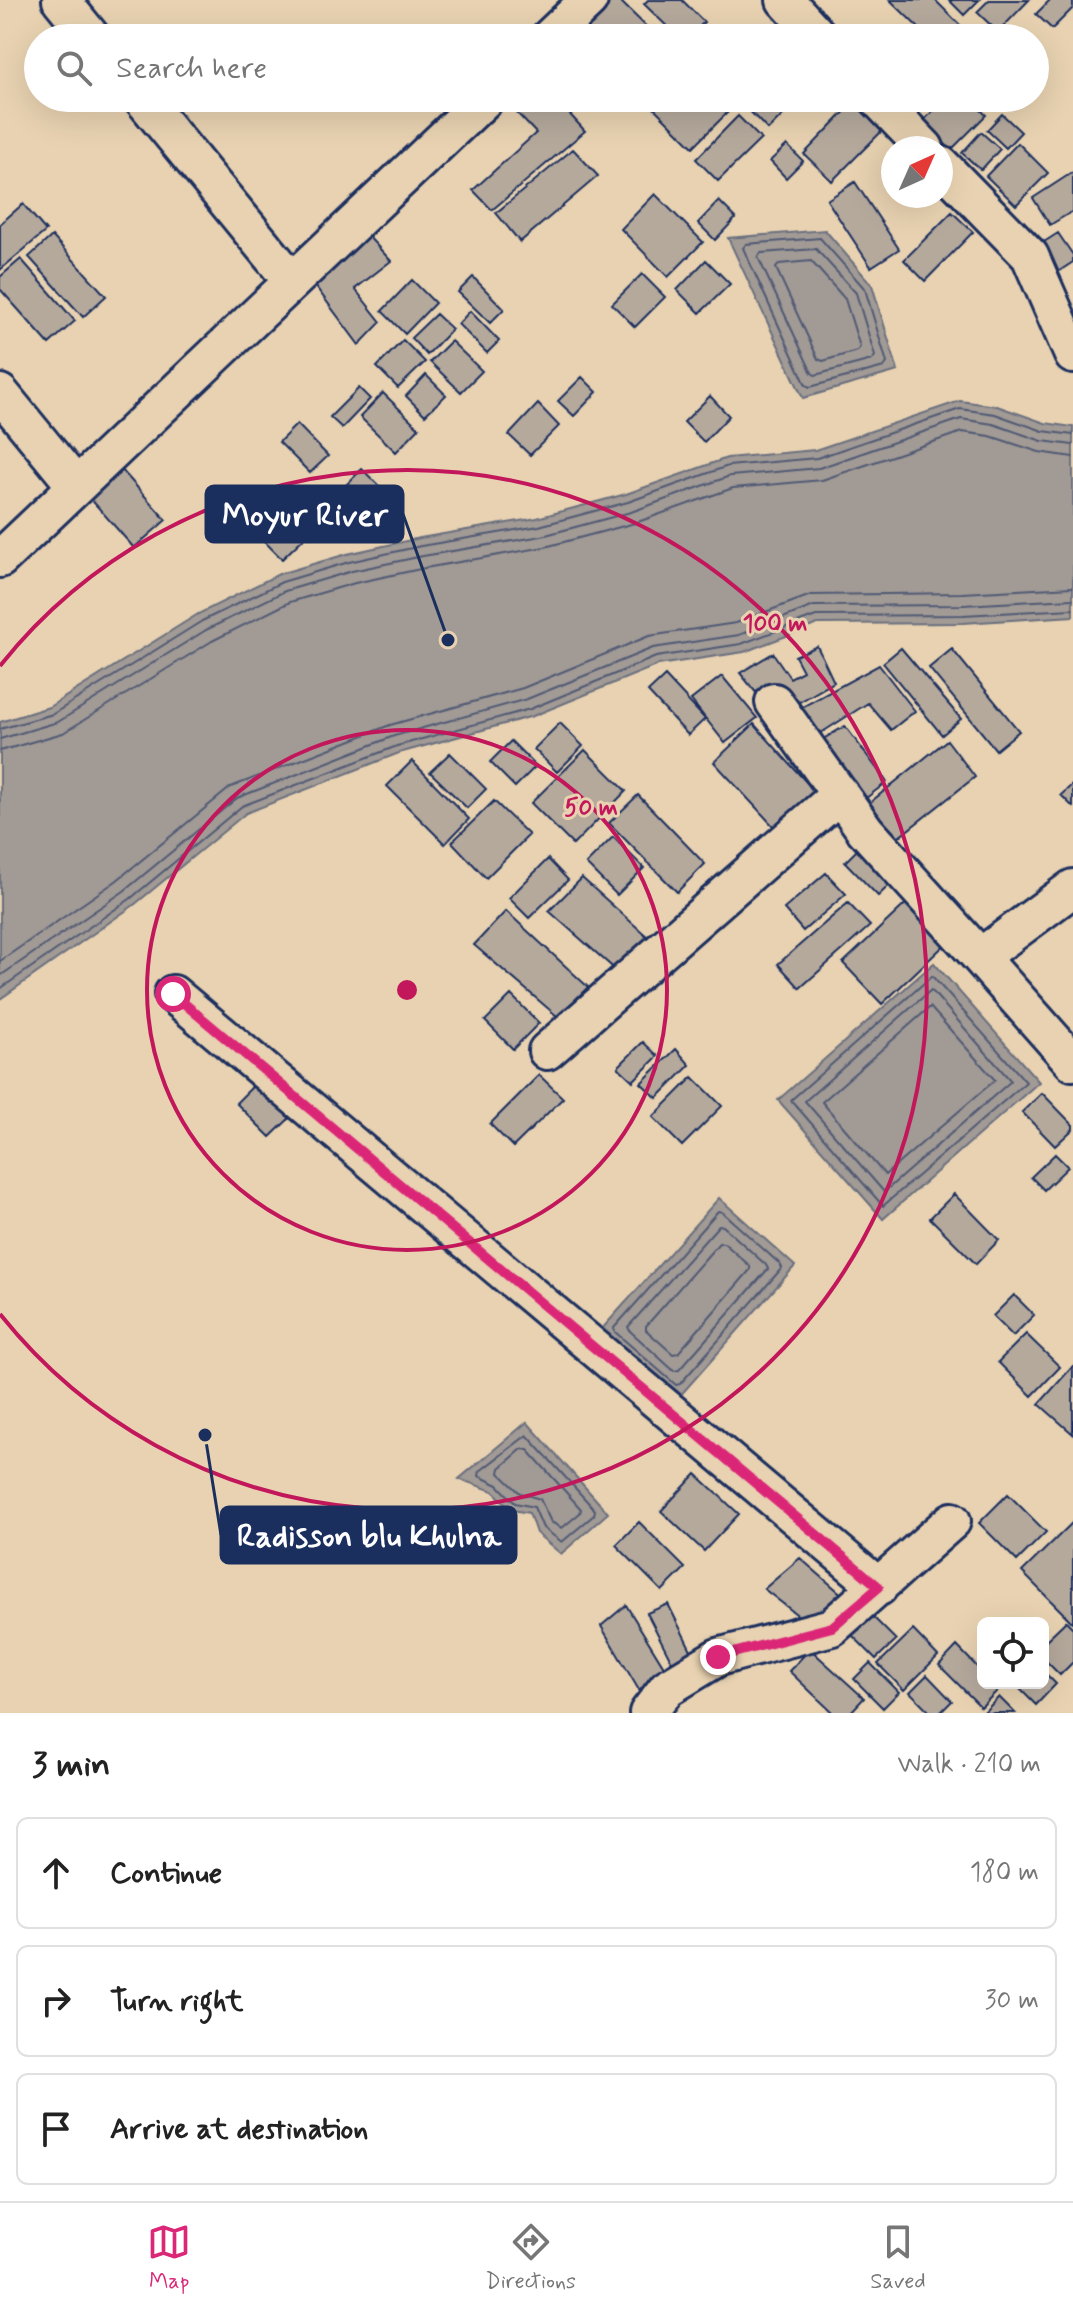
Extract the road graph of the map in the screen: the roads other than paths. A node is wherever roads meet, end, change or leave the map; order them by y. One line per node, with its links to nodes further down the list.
1 (61, 0): 4 (street)
2 (589, 0): 5 (street)
3 (785, 0): 6 (street)
4 (81, 24)
5 (564, 24)
6 (807, 24)
7 (153, 112): 12 (street)
8 (471, 112): 12 (street)
9 (890, 112): 10 (street)
10 (913, 136)
11 (953, 177): 13 (street)
12 (292, 281): 15 (street)
13 (1073, 355)
14 (0, 393): 15 (street)
15 (76, 486): 16 (street)
16 (0, 559)
17 (774, 702): 18 (street)
18 (840, 794): 20 (street); 22 (street)
19 (1073, 888): 20 (street)
20 (980, 957): 23 (street)
21 (173, 994): 25 (street)
22 (547, 1051)
23 (1073, 1062)
24 (952, 1521): 25 (street)
25 (879, 1587): 26 (street)
26 (648, 1713)

